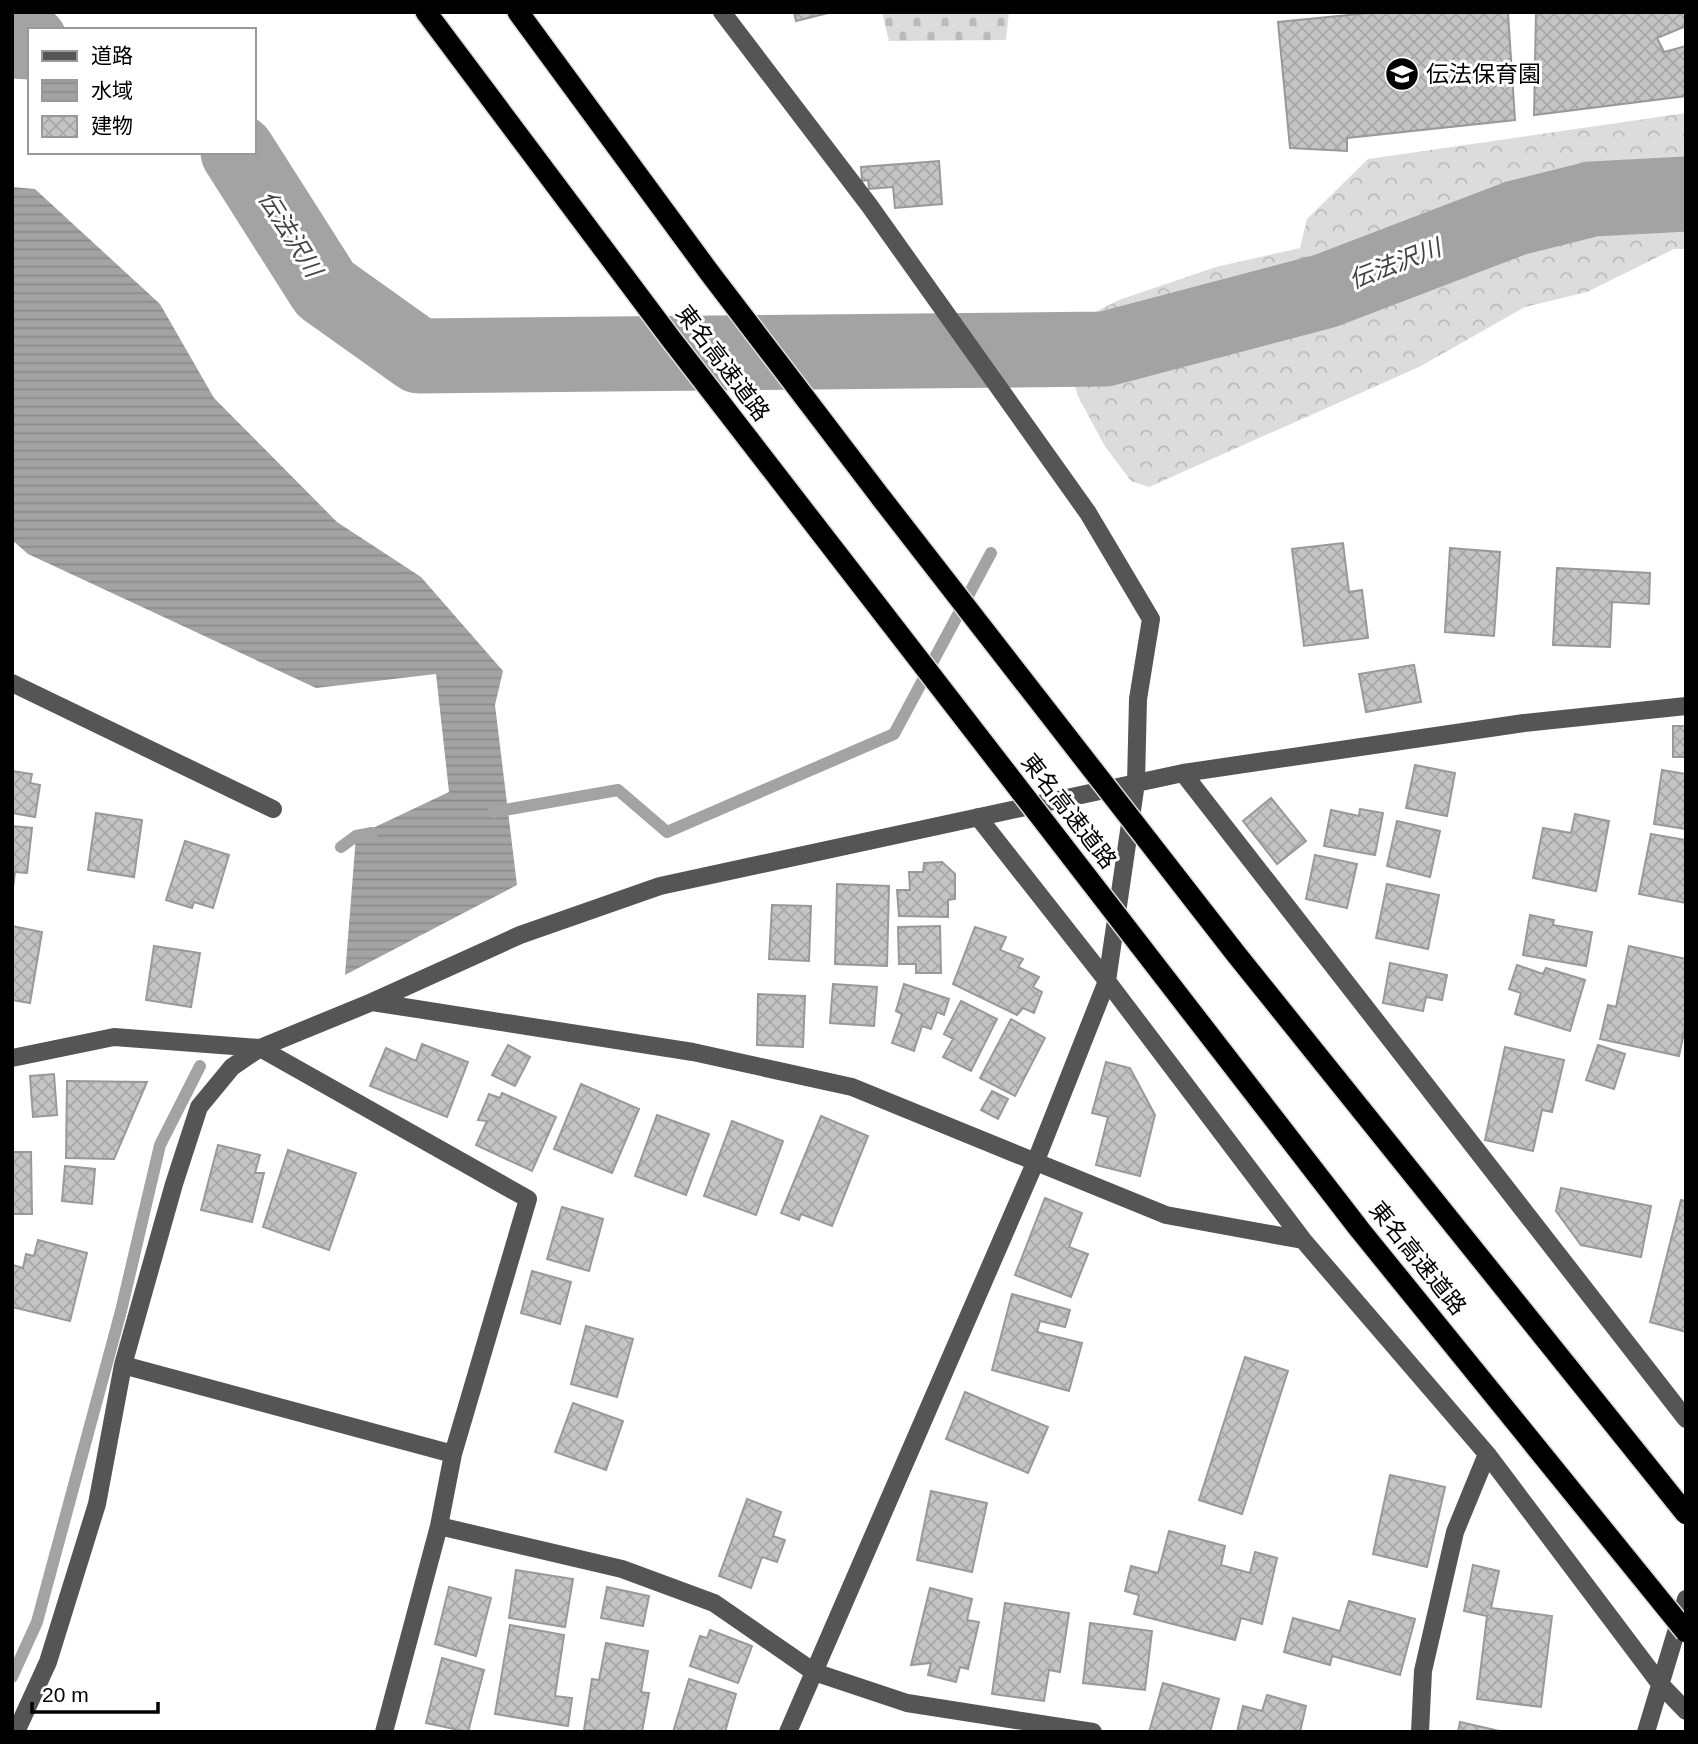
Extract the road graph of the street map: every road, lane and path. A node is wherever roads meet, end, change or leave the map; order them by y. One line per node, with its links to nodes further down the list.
1 (426, 12): 23 (highway, 東名高速道路, bridge)
2 (518, 12): 20 (highway, 東名高速道路, bridge)
3 (722, 12): 7 (street)
4 (12, 683): 8 (street)
5 (1686, 706): 6 (street)
6 (1183, 773): 7 (street); 17 (street)
7 (1136, 783): 9 (street); 10 (street)
8 (273, 809)
9 (978, 817): 10 (street); 11 (street)
10 (1107, 981): 14 (street); 15 (street)
11 (372, 1002): 12 (street); 14 (street)
12 (260, 1048): 13 (street); 16 (street); 18 (street)
13 (12, 1058)
14 (1035, 1163): 15 (street); 24 (street)
15 (1303, 1240): 19 (street)
16 (123, 1365): 18 (street); 28 (street)
17 (1686, 1419)
18 (453, 1454): 21 (street)
19 (1487, 1454): 25 (street); 32 (street)
20 (1686, 1514)
21 (439, 1526): 24 (street); 29 (street)
22 (1686, 1599): 25 (street)
23 (1686, 1632)
24 (814, 1672): 27 (street); 30 (street)
25 (1661, 1685): 26 (street); 33 (street)
26 (1686, 1711)
27 (1065, 1730): 31 (street)
28 (16, 1732)
29 (384, 1732)
30 (788, 1732)
31 (1093, 1732)
32 (1420, 1732)
33 (1646, 1732)

